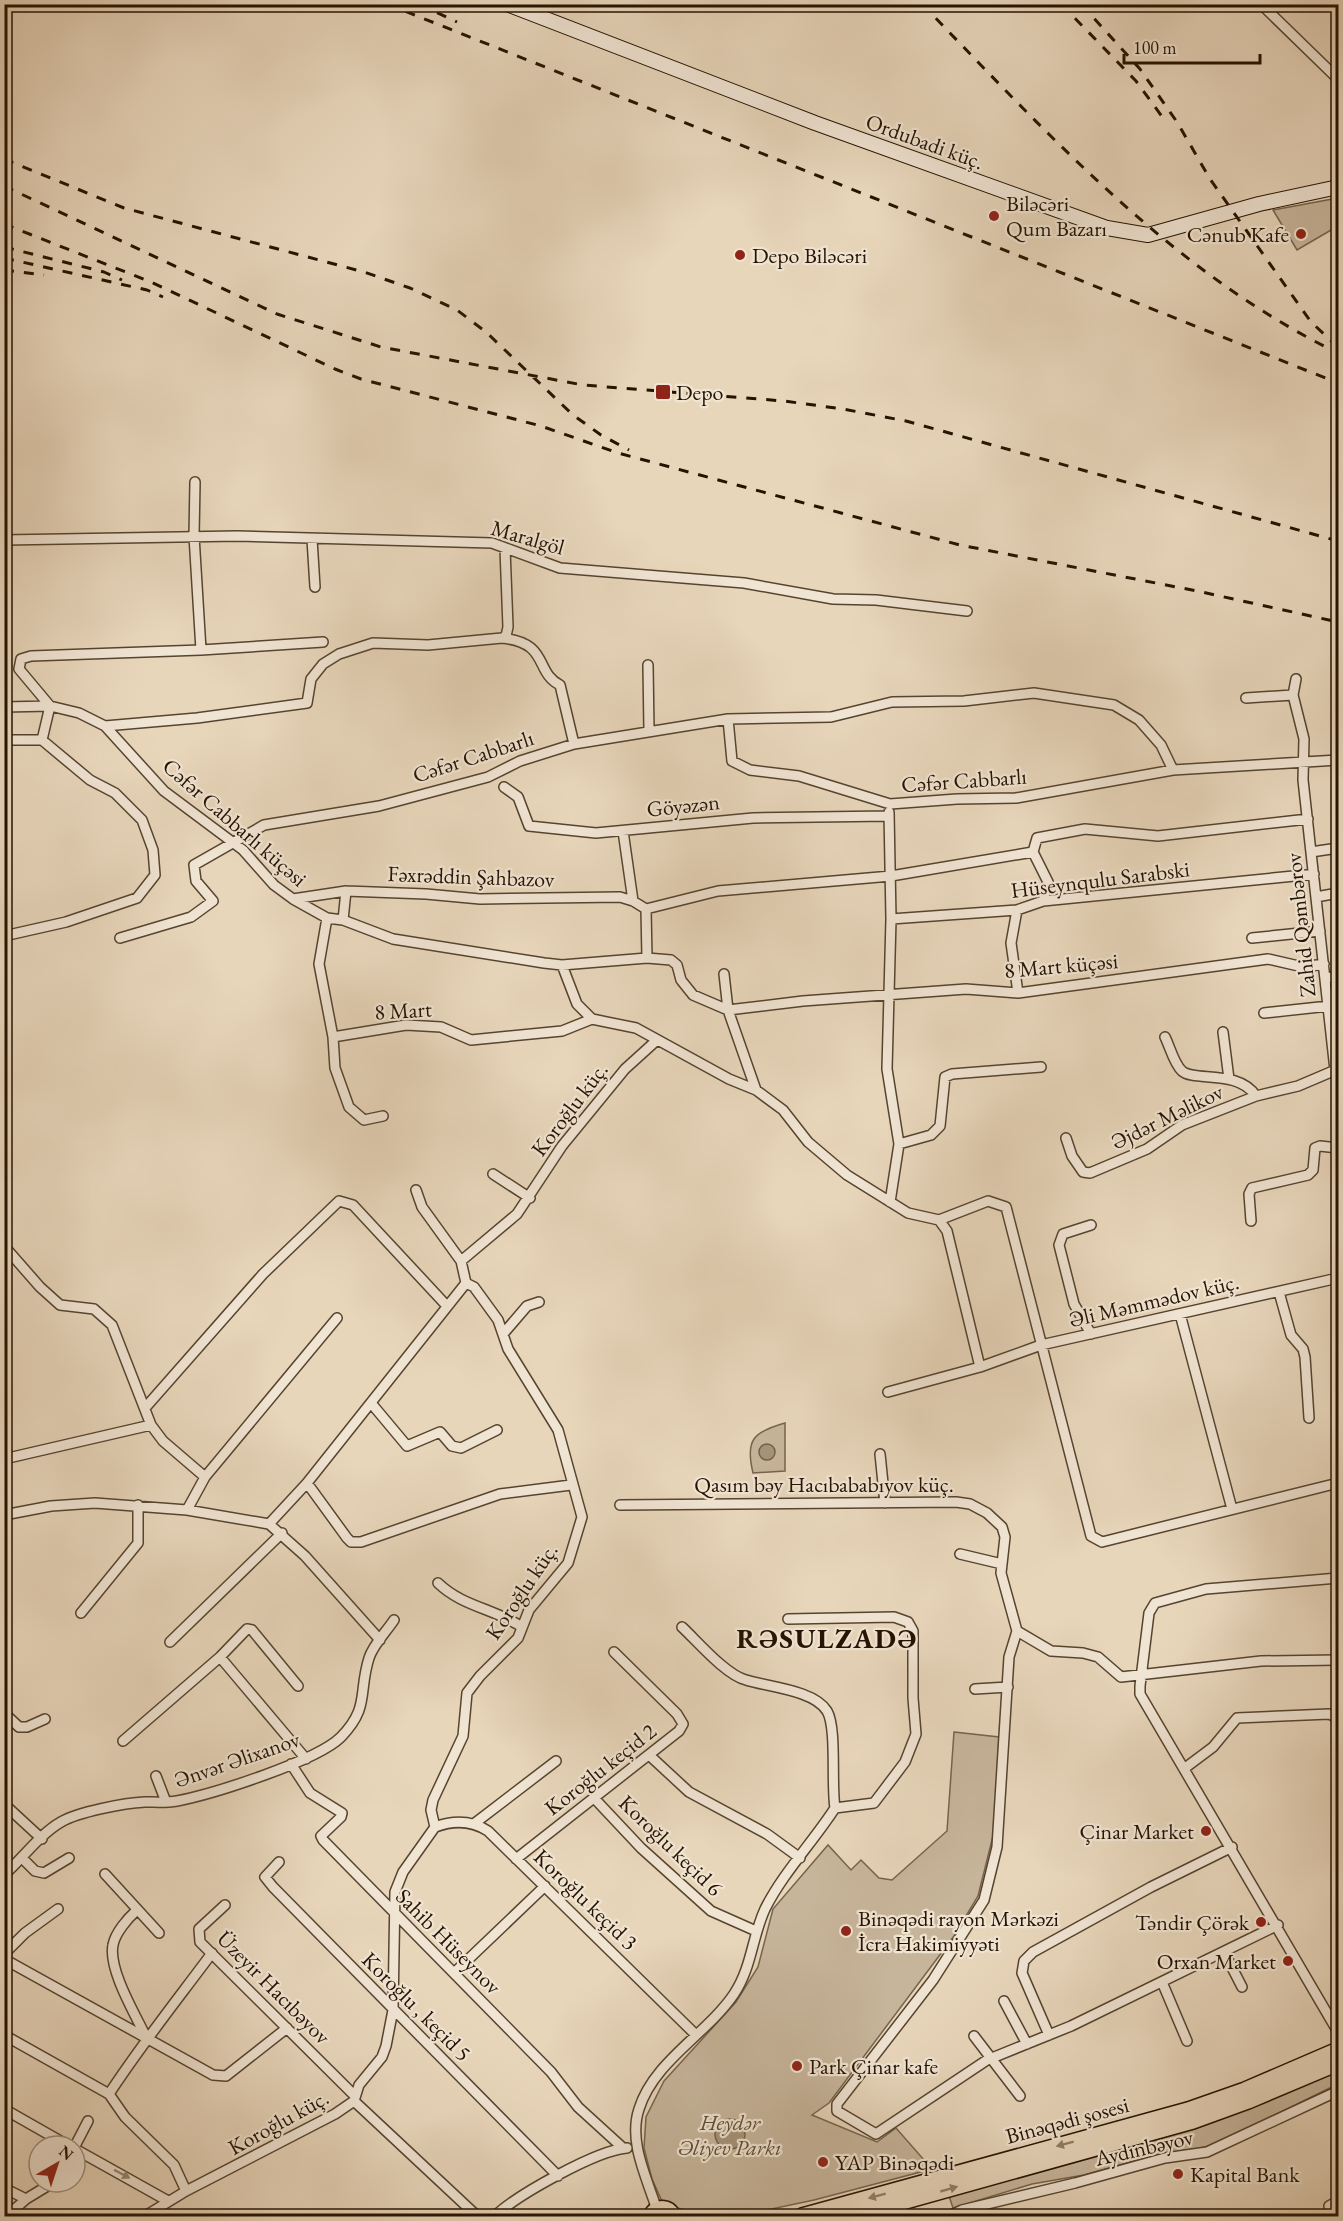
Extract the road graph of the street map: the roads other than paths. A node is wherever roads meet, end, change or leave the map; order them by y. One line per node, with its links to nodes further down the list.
1 (507, 4): 4 (main road, Ordubadi küç.)
2 (1260, 4): 3 (street)
3 (1338, 79)
4 (1338, 187)
5 (195, 482): 6 (street)
6 (194, 536): 7 (street, Maralgöl); 8 (street, Maralgöl); 14 (street)
7 (312, 538): 9 (street, Maralgöl); 10 (street)
8 (4, 540)
9 (505, 549): 11 (street, Maralgöl); 12 (street)
10 (315, 587)
11 (967, 611)
12 (502, 638): 22 (street); 26 (street)
13 (323, 642): 14 (street)
14 (201, 650): 19 (street)
15 (648, 665): 23 (street)
16 (1296, 679): 17 (street)
17 (1293, 695): 18 (street); 28 (street, Zahid Qəmbərov)
18 (1246, 698)
19 (50, 706): 20 (street, Cəfər Cabbarlı küçəsi); 22 (street, Cəfər Cabbarlı küçəsi); 25 (street)
20 (4, 707)
21 (728, 719): 23 (street, Cəfər Cabbarlı); 29 (street, Cəfər Cabbarlı); 31 (street, Cəfər Cabbarlı)
22 (105, 726): 35 (street, Cəfər Cabbarlı küçəsi)
23 (649, 731): 26 (street, Cəfər Cabbarlı)
24 (4, 740): 25 (street)
25 (42, 740): 53 (street)
26 (574, 744): 35 (street, Cəfər Cabbarlı)
27 (1338, 760): 28 (street, Cəfər Cabbarlı)
28 (1302, 764): 29 (street, Cəfər Cabbarlı); 33 (street, Zahid Qəmbərov)
29 (1173, 770): 31 (street, Cəfər Cabbarlı)
30 (504, 787): 34 (street, Göyəzən)
31 (890, 804): 32 (street)
32 (889, 816): 34 (street, Göyəzən); 40 (street)
33 (1308, 819): 37 (street); 38 (street, Zahid Qəmbərov)
34 (623, 831): 45 (street)
35 (234, 843): 44 (street, Cəfər Cabbarlı küçəsi); 54 (street, Cəfər Cabbarlı)
36 (1338, 848): 38 (street)
37 (1034, 852): 40 (street); 46 (street)
38 (1311, 852): 39 (street, Zahid Qəmbərov)
39 (1314, 874): 43 (street, Zahid Qəmbərov); 46 (street, Hüseynqulu Sarabski)
40 (891, 876): 47 (street); 50 (street)
41 (346, 891): 44 (street, Fəxrəddin Şahbazov); 45 (street, Fəxrəddin Şahbazov); 51 (street)
42 (1338, 893): 43 (street)
43 (1316, 897): 52 (street, Zahid Qəmbərov)
44 (293, 899): 49 (street, Cəfər Cabbarlı küçəsi)
45 (633, 901): 47 (street, Fəxrəddin Şahbazov)
46 (1043, 902): 48 (street, Hüseynqulu Sarabski)
47 (646, 909): 56 (street)
48 (1017, 910): 50 (street, Hüseynqulu Sarabski); 62 (street)
49 (327, 918): 51 (street, Cəfər Cabbarlı küçəsi); 69 (street)
50 (891, 919): 63 (street)
51 (343, 920): 58 (street, Cəfər Cabbarlı küçəsi)
52 (1320, 931): 55 (street); 57 (street, Zahid Qəmbərov)
53 (4, 936)
54 (120, 938)
55 (1251, 938)
56 (647, 958): 58 (street); 65 (street, 8 Mart küçəsi)
57 (1324, 964): 61 (street, Zahid Qəmbərov); 62 (street, 8 Mart küçəsi)
58 (562, 965): 67 (street)
59 (724, 974): 65 (street)
60 (1338, 976): 61 (street)
61 (1326, 978): 64 (street, Zahid Qəmbərov)
62 (1018, 993): 63 (street, 8 Mart küçəsi)
63 (888, 994): 65 (street, 8 Mart küçəsi); 80 (street)
64 (1329, 1006): 66 (street); 73 (street, Zahid Qəmbərov)
65 (728, 1010): 76 (street)
66 (1264, 1012)
67 (592, 1019): 69 (street, 8 Mart); 71 (street)
68 (1223, 1032): 74 (street)
69 (333, 1037): 78 (street)
70 (1165, 1037): 74 (street)
71 (657, 1040): 76 (street); 84 (street, Koroğlu küç.)
72 (1041, 1067): 80 (street)
73 (1337, 1070): 75 (street, Zahid Qəmbərov); 77 (street, Əjdər Məlikov)
74 (1229, 1079): 77 (street)
75 (1338, 1081)
76 (756, 1089): 85 (street)
77 (1256, 1096): 79 (street, Əjdər Məlikov)
78 (383, 1116)
79 (1066, 1138)
80 (899, 1144): 85 (street)
81 (1338, 1148): 87 (street)
82 (493, 1174): 84 (street)
83 (416, 1190): 90 (street)
84 (530, 1198): 90 (street, Koroğlu küç.)
85 (890, 1202): 86 (street)
86 (939, 1220): 100 (street); 101 (street)
87 (1251, 1221)
88 (1090, 1225): 99 (street)
89 (4, 1246): 104 (street)
90 (461, 1261): 92 (street)
91 (1338, 1278): 93 (street, Əli Məmmədov küç.)
92 (466, 1283): 95 (street); 98 (street, Koroğlu küç.)
93 (1279, 1292): 96 (street, Əli Məmmədov küç.); 105 (street)
94 (539, 1302): 98 (street)
95 (446, 1305): 103 (street); 104 (street)
96 (1180, 1314): 99 (street, Əli Məmmədov küç.); 117 (street)
97 (337, 1318): 110 (street)
98 (503, 1334): 113 (street, Koroğlu küç.)
99 (1090, 1334): 100 (street, Əli Məmmədov küç.)
100 (1041, 1345): 101 (street, Əli Məmmədov küç.); 117 (street)
101 (980, 1367): 102 (street, Əli Məmmədov küç.)
102 (888, 1392)
103 (371, 1403): 107 (street); 111 (street)
104 (145, 1408): 106 (street)
105 (1309, 1418)
106 (152, 1425): 109 (street); 110 (street)
107 (497, 1430)
108 (880, 1454): 114 (street)
109 (4, 1459)
110 (205, 1477): 118 (street)
111 (307, 1483): 113 (street); 120 (street)
112 (1338, 1483): 117 (street)
113 (571, 1485): 129 (street, Koroğlu küç.)
114 (885, 1503): 116 (street, Qasım bəy Hacıbababıyov küç.); 123 (street, Qasım bəy Hacıbababıyov küç.)
115 (138, 1505): 118 (street); 119 (street); 126 (street)
116 (620, 1505)
117 (1232, 1509)
118 (187, 1510): 120 (street)
119 (4, 1515)
120 (269, 1524): 121 (street)
121 (282, 1533): 132 (street); 133 (street)
122 (960, 1554): 123 (street)
123 (1002, 1564): 131 (street, Qasım bəy Hacıbababıyov küç.)
124 (1338, 1578): 137 (street)
125 (438, 1583): 129 (street)
126 (81, 1612)
127 (788, 1619): 154 (street)
128 (394, 1620): 132 (street, Ənvər Əlixanov)
129 (522, 1627): 156 (street, Koroğlu küç.)
130 (682, 1627): 154 (street)
131 (1017, 1631): 137 (street); 139 (street)
132 (380, 1640): 146 (street, Ənvər Əlixanov)
133 (170, 1642)
134 (614, 1652): 145 (street, Koroğlu keçid 2)
135 (220, 1657): 138 (street); 144 (street); 146 (street)
136 (1338, 1660): 137 (street)
137 (1141, 1676): 149 (street)
138 (298, 1686)
139 (1008, 1687): 140 (street); 193 (street)
140 (975, 1689)
141 (4, 1713): 143 (street)
142 (1338, 1718): 149 (street)
143 (45, 1719)
144 (123, 1741)
145 (650, 1755): 151 (street, Koroğlu keçid 2); 161 (street)
146 (306, 1759): 148 (street, Ənvər Əlixanov)
147 (556, 1761): 155 (street)
148 (291, 1764): 152 (street, Ənvər Əlixanov); 170 (street, Sahib Hüseynov)
149 (1185, 1768): 158 (street)
150 (156, 1776): 152 (street)
151 (594, 1798): 162 (street, Koroğlu keçid 2); 172 (street, Koroğlu keçid 6)
152 (166, 1802): 157 (street, Ənvər Əlixanov)
153 (4, 1804): 157 (street)
154 (834, 1808): 161 (street)
155 (475, 1822): 156 (street); 162 (street, Koroğlu keçid 3)
156 (435, 1827): 170 (street, Koroğlu küç.)
157 (42, 1839): 159 (street, Ənvər Əlixanov)
158 (1232, 1847): 171 (street); 187 (street)
159 (22, 1858): 160 (street); 165 (street, Ənvər Əlixanov)
160 (69, 1858)
161 (800, 1858): 172 (street)
162 (516, 1859): 166 (street, Koroğlu keçid 3)
163 (279, 1862): 182 (street, Koroğlu , keçid 5)
164 (105, 1874): 169 (street)
165 (4, 1875)
166 (545, 1886): 178 (street); 186 (street, Koroğlu keçid 3)
167 (225, 1905): 175 (street, Üzeyir Hacıbəyov)
168 (58, 1909): 176 (street)
169 (137, 1910): 173 (street); 189 (street)
170 (394, 1913): 178 (street, Sahib Hüseynov); 182 (street, Koroğlu küç.)
171 (1278, 1925): 174 (street); 184 (street)
172 (756, 1931): 186 (street)
173 (159, 1933)
174 (1224, 1952): 179 (street); 180 (street)
175 (212, 1953): 183 (street, Üzeyir Hacıbəyov); 189 (street)
176 (4, 1954)
177 (4, 1959): 189 (street)
178 (454, 1973): 203 (street, Sahib Hüseynov)
179 (1162, 1982): 187 (street); 190 (street)
180 (1242, 1987)
181 (1004, 2001): 191 (street)
182 (393, 2010): 198 (street, Koroğlu küç.); 206 (street, Koroğlu , keçid 5)
183 (287, 2028): 189 (street); 198 (street, Üzeyir Hacıbəyov)
184 (1338, 2032)
185 (4, 2035): 196 (street)
186 (696, 2035): 204 (street)
187 (1049, 2035): 191 (street)
188 (974, 2036): 193 (street)
189 (146, 2037): 196 (street)
190 (1187, 2041)
191 (1027, 2044): 193 (street)
192 (1338, 2050): 219 (main road, Binəqədi şosesi, one-way to 219)
193 (993, 2058): 197 (street)
194 (1338, 2063): 220 (main road, Binəqədi şosesi, one-way to 194)
195 (1338, 2091): 221 (street, Aydınbəyov)
196 (109, 2094): 208 (street)
197 (1020, 2096)
198 (354, 2098): 208 (street, Koroğlu küç.); 215 (street, Üzeyir Hacıbəyov)
199 (4, 2109): 201 (street)
200 (88, 2121): 202 (street)
201 (48, 2134)
202 (82, 2134)
203 (623, 2148): 204 (street); 206 (street)
204 (637, 2148): 214 (street)
205 (87, 2155): 211 (street, one-way to 211)
206 (558, 2176): 218 (street)
207 (4, 2188): 210 (street)
208 (186, 2191): 211 (street, Koroğlu küç.)
209 (34, 2194): 210 (street)
210 (26, 2199): 216 (street)
211 (168, 2201): 217 (street, Koroğlu küç.)
212 (1338, 2201): 213 (street)
213 (1329, 2206)
214 (668, 2214)
215 (475, 2216)
216 (7, 2217)
217 (145, 2217)
218 (495, 2217)
219 (802, 2217)
220 (852, 2217)
221 (949, 2217)

